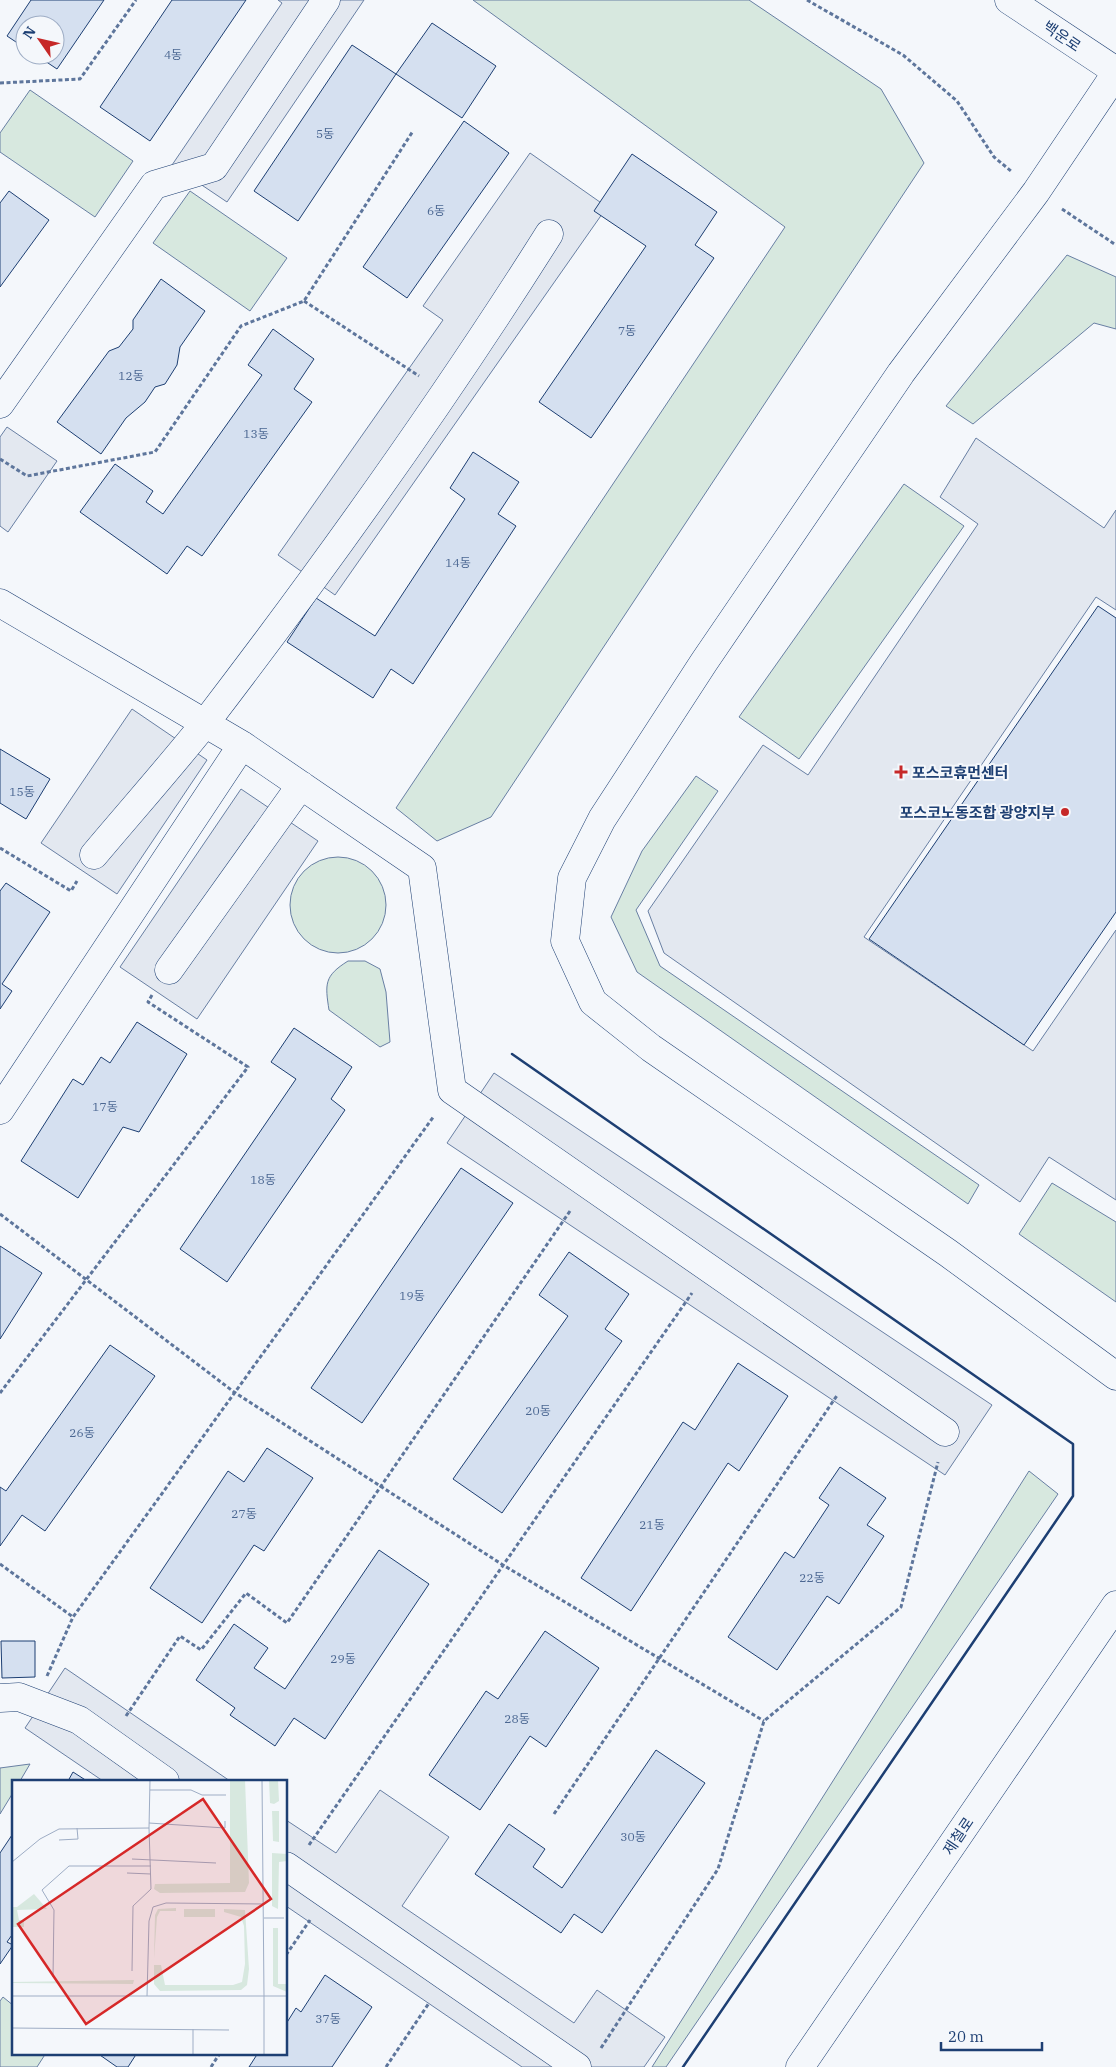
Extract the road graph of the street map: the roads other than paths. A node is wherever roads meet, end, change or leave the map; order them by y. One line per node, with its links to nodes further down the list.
1 (326, 0): 5 (street)
2 (1009, 0): 3 (street, 백운로)
3 (1116, 72): 13 (street)
4 (549, 234): 7 (street)
5 (0, 404)
6 (0, 603): 7 (street)
7 (205, 723): 8 (street); 10 (street)
8 (242, 745): 9 (street); 12 (street)
9 (301, 784): 11 (street); 14 (street)
10 (94, 856)
11 (169, 970)
12 (0, 1110)
13 (1116, 1376)
14 (945, 1432)
15 (1116, 1605): 20 (street, 제철로)
16 (0, 1698): 17 (street)
17 (164, 1780)
18 (289, 1868): 19 (street)
19 (577, 2067)
20 (800, 2067)

